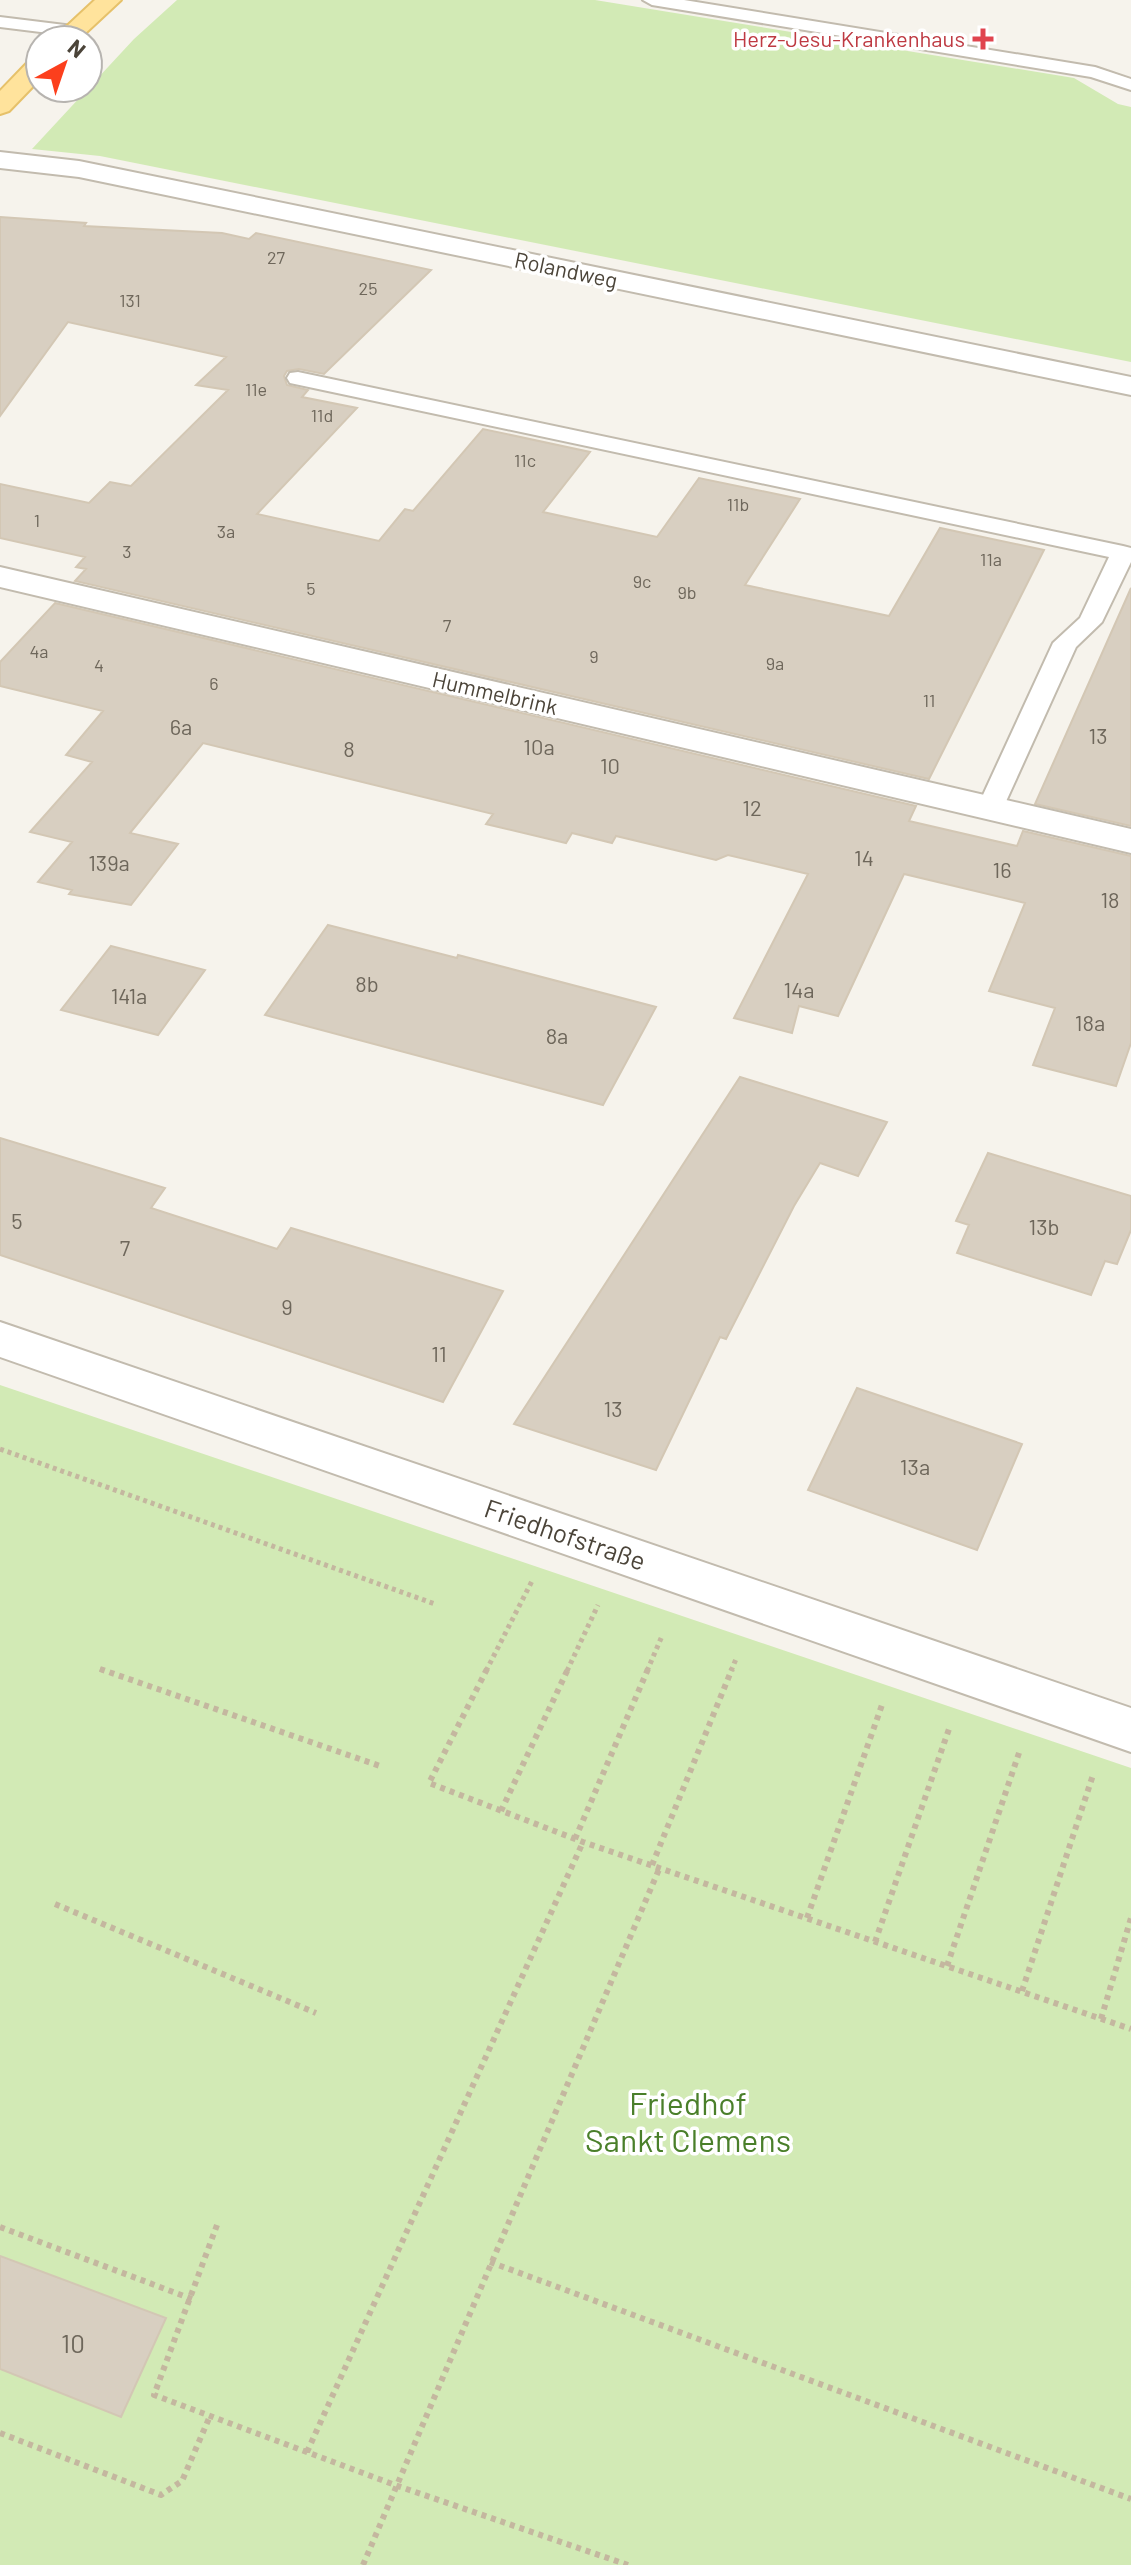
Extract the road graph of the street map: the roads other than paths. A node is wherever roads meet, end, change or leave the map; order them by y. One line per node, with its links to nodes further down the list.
1 (109, 0): 4 (main road)
2 (652, 0): 7 (lane)
3 (1, 19): 5 (lane)
4 (82, 24)
5 (24, 25)
6 (24, 81): 8 (main road)
7 (1131, 85)
8 (0, 106)
9 (0, 160): 11 (street, Rolandweg)
10 (298, 378): 12 (lane)
11 (1131, 386)
12 (1127, 554): 14 (lane)
13 (0, 577): 14 (street, Hummelbrink)
14 (990, 808): 15 (street, Hummelbrink)
15 (1131, 841)
16 (0, 1339): 17 (street, Friedhofstraße)
17 (1131, 1730)

